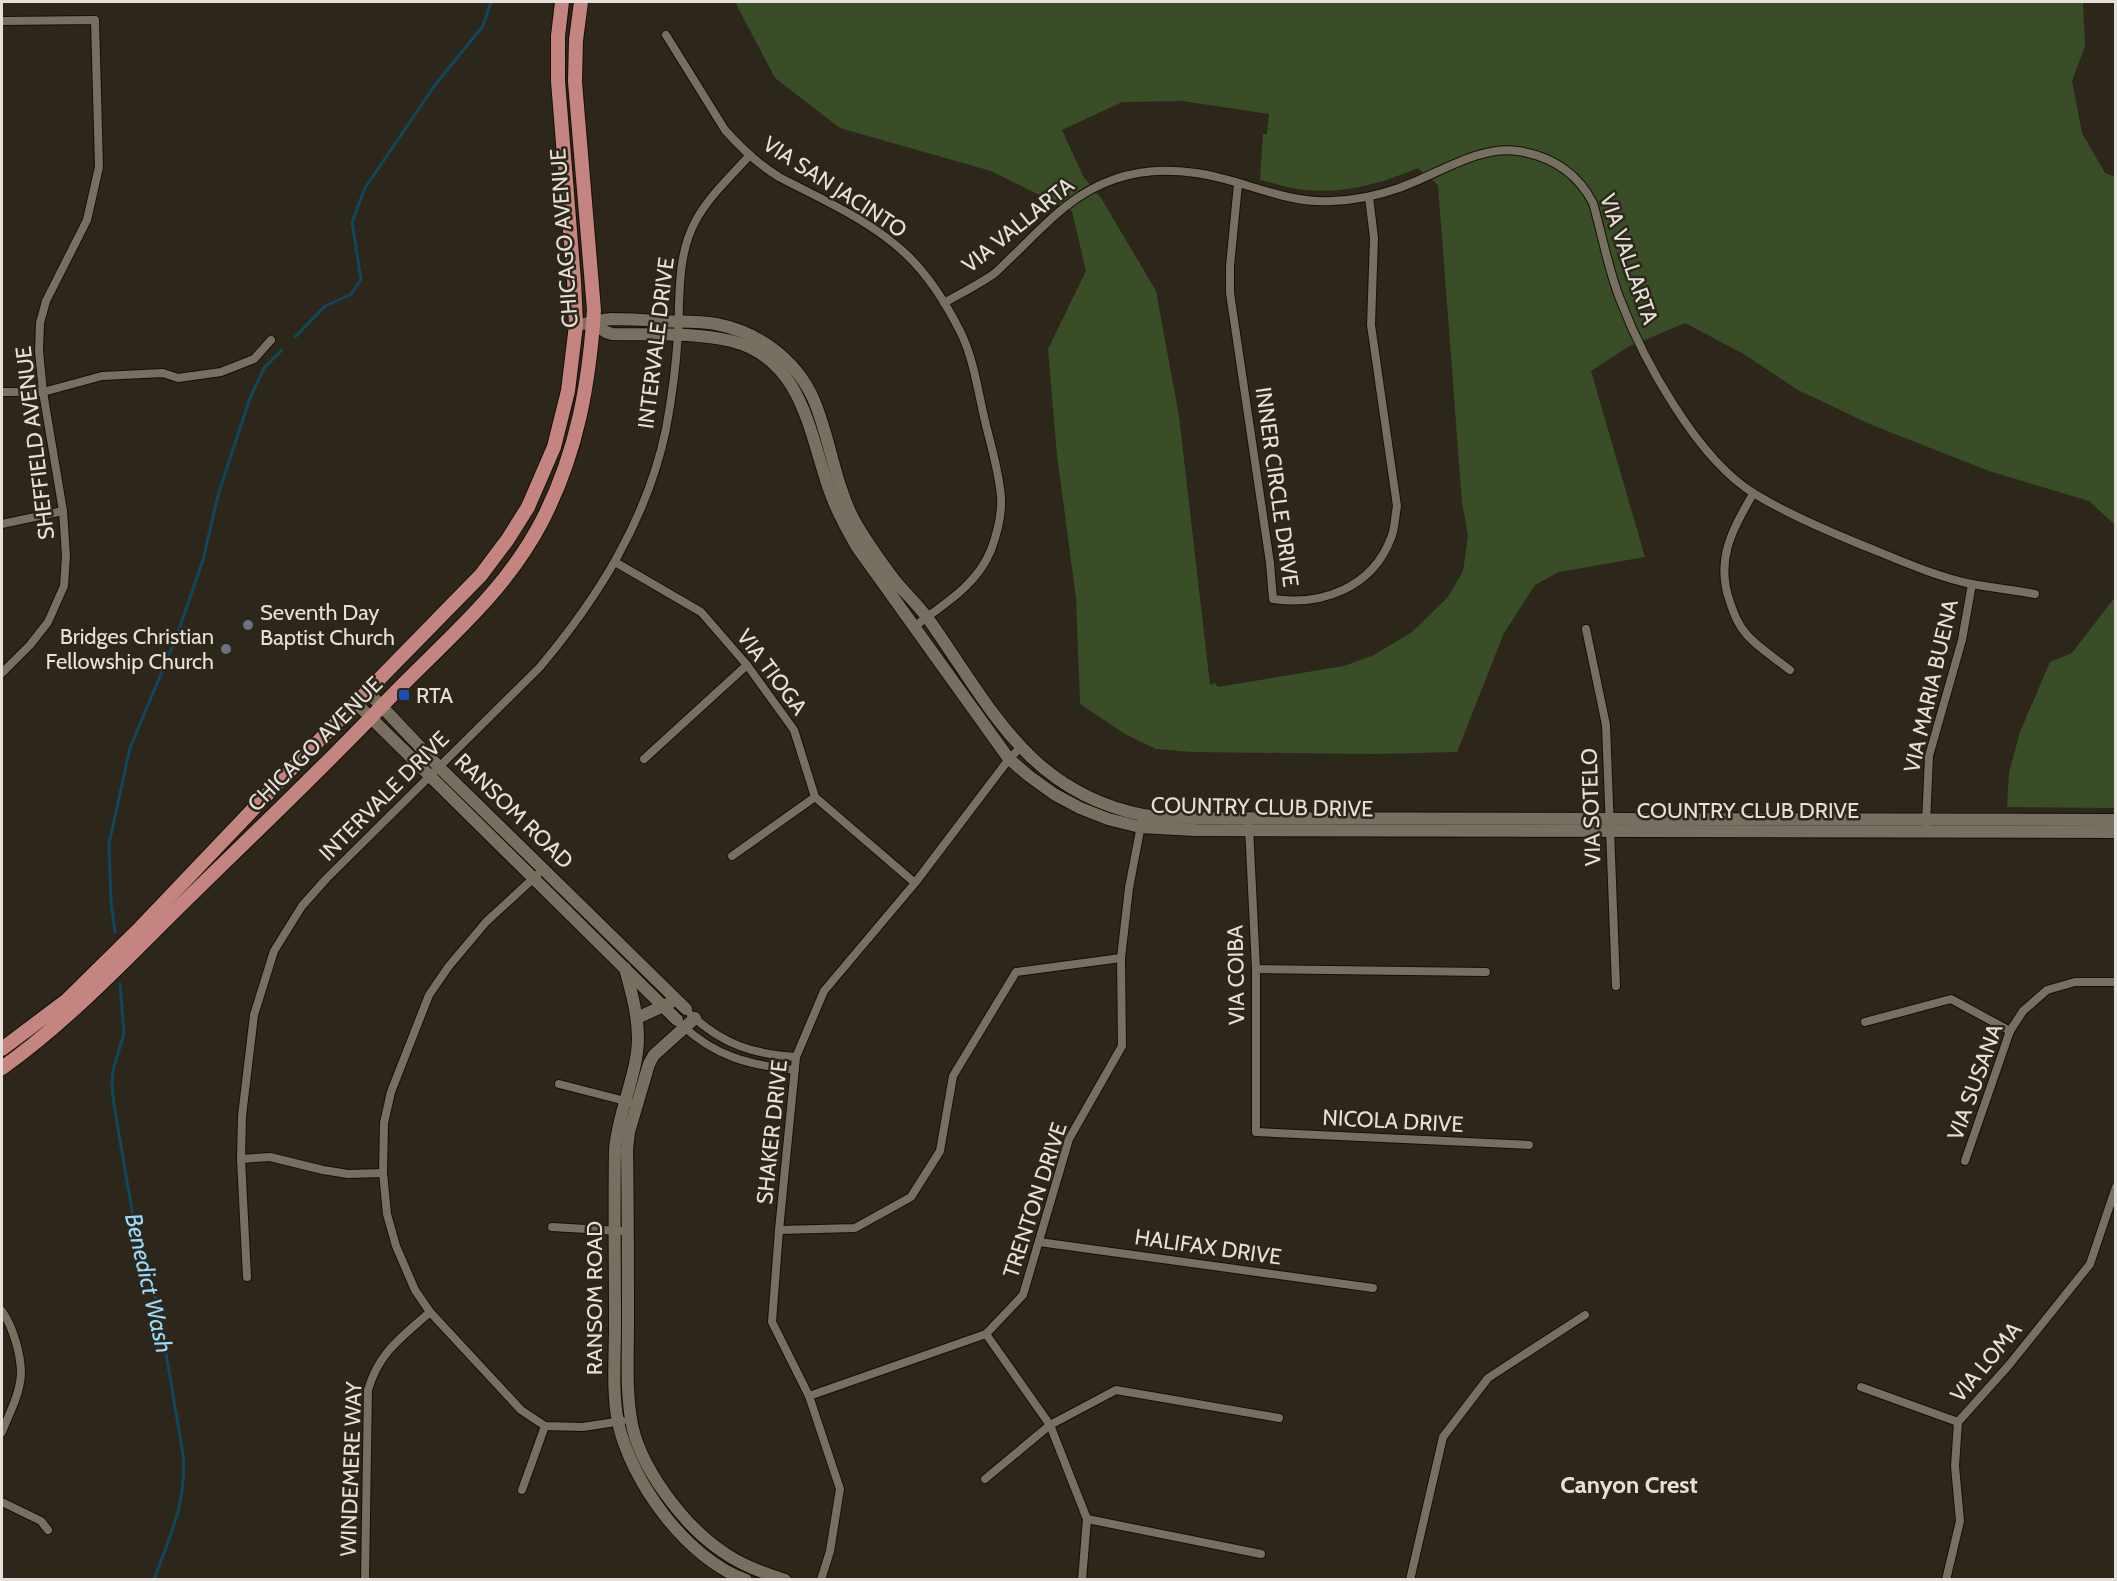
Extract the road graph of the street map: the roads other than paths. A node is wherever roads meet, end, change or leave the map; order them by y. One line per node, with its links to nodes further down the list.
1 (562, 2): 11 (main road, CHICAGO AVENUE)
2 (581, 2): 10 (main road, CHICAGO AVENUE)
3 (2, 21): 15 (street, SHEFFIELD AVENUE)
4 (666, 35): 5 (street, VIA SAN JACINTO)
5 (750, 155): 8 (street, VIA SAN JACINTO); 9 (street, INTERVALE DRIVE)
6 (1239, 184): 7 (street, VIA VALLARTA); 7 (street, INNER CIRCLE DRIVE); 8 (street, VIA VALLARTA)
7 (1369, 197): 16 (street, VIA VALLARTA)
8 (944, 303): 22 (street, VIA SAN JACINTO)
9 (678, 322): 10 (street, COUNTRY CLUB DRIVE); 12 (street, INTERVALE DRIVE); 22 (street, COUNTRY CLUB DRIVE)
10 (593, 323): 11 (street, COUNTRY CLUB DRIVE); 12 (street, COUNTRY CLUB DRIVE); 30 (main road, CHICAGO AVENUE)
11 (576, 325): 28 (main road, CHICAGO AVENUE)
12 (678, 335): 19 (street, INTERVALE DRIVE); 23 (street, COUNTRY CLUB DRIVE)
13 (271, 340): 15 (street)
14 (2, 392): 15 (street)
15 (43, 393): 17 (street, SHEFFIELD AVENUE)
16 (1753, 494): 20 (street, VIA VALLARTA); 26 (street)
17 (63, 511): 18 (street); 27 (street, SHEFFIELD AVENUE)
18 (2, 524)
19 (615, 562): 25 (street, VIA TIOGA); 35 (street, INTERVALE DRIVE)
20 (1972, 584): 21 (street, VIA VALLARTA); 37 (street, VIA MARIA BUENA)
21 (2035, 594)
22 (927, 617): 23 (street, VIA SAN JACINTO); 32 (street, COUNTRY CLUB DRIVE)
23 (915, 626): 34 (street, COUNTRY CLUB DRIVE)
24 (1586, 629): 41 (street, VIA SOTELO)
25 (747, 664): 33 (street); 36 (street, VIA TIOGA)
26 (1790, 670)
27 (2, 673)
28 (367, 691): 29 (main road, CHICAGO AVENUE); 30 (street, RANSOM ROAD)
29 (356, 703): 31 (street, RANSOM ROAD); 60 (main road, CHICAGO AVENUE)
30 (381, 707): 31 (main road, CHICAGO AVENUE); 35 (street, RANSOM ROAD)
31 (370, 718): 35 (street, RANSOM ROAD); 62 (main road, CHICAGO AVENUE)
32 (1020, 748): 34 (street, SHAKER DRIVE); 39 (street, COUNTRY CLUB DRIVE)
33 (644, 759)
34 (1010, 759): 39 (street, COUNTRY CLUB DRIVE); 47 (street, SHAKER DRIVE)
35 (435, 772): 45 (street, RANSOM ROAD); 46 (street, RANSOM ROAD); 68 (street, INTERVALE DRIVE)
36 (815, 797): 44 (street); 47 (street)
37 (1927, 818): 38 (street, COUNTRY CLUB DRIVE); 41 (street, COUNTRY CLUB DRIVE); 42 (street, VIA MARIA BUENA)
38 (2115, 820)
39 (1141, 821): 40 (street, COUNTRY CLUB DRIVE); 48 (street, TRENTON DRIVE)
40 (1250, 824): 41 (street, COUNTRY CLUB DRIVE); 50 (street, VIA COIBA)
41 (1610, 824): 42 (street, COUNTRY CLUB DRIVE); 53 (street, VIA SOTELO)
42 (1926, 832): 43 (street, COUNTRY CLUB DRIVE)
43 (2115, 832)
44 (732, 856)
45 (544, 869): 46 (street); 55 (street, RANSOM ROAD)
46 (534, 878): 49 (street, RANSOM ROAD); 70 (street)
47 (915, 883): 61 (street, SHAKER DRIVE)
48 (1121, 958): 73 (street); 75 (street, TRENTON DRIVE)
49 (625, 968): 54 (street, RANSOM ROAD); 56 (street, RANSOM ROAD)
50 (1256, 969): 51 (street); 66 (street, VIA COIBA)
51 (1486, 972)
52 (2115, 982): 59 (street, VIA SUSANA)
53 (1616, 986)
54 (663, 1005): 55 (street); 56 (street); 58 (street, RANSOM ROAD)
55 (685, 1009): 58 (street, RANSOM ROAD); 61 (street)
56 (637, 1018): 65 (street, RANSOM ROAD)
57 (1865, 1022): 59 (street)
58 (681, 1024): 63 (street); 65 (street, RANSOM ROAD)
59 (2010, 1031): 69 (street, VIA SUSANA)
60 (2, 1048)
61 (796, 1057): 63 (street, SHAKER DRIVE)
62 (2, 1068)
63 (795, 1070): 73 (street, SHAKER DRIVE)
64 (559, 1084): 65 (street)
65 (631, 1103): 74 (street, RANSOM ROAD)
66 (1256, 1132): 67 (street, NICOLA DRIVE)
67 (1529, 1145)
68 (241, 1159): 70 (street); 76 (street, INTERVALE DRIVE)
69 (1965, 1161)
70 (383, 1173): 79 (street)
71 (2115, 1187): 86 (street, VIA LOMA)
72 (552, 1227): 74 (street)
73 (779, 1230): 83 (street, SHAKER DRIVE)
74 (622, 1232): 85 (street, RANSOM ROAD)
75 (1039, 1242): 77 (street, HALIFAX DRIVE); 81 (street, TRENTON DRIVE)
76 (247, 1277)
77 (1373, 1288)
78 (2, 1311): 89 (street)
79 (430, 1312): 88 (street); 96 (street, WINDEMERE WAY)
80 (1585, 1315): 101 (street)
81 (986, 1334): 83 (street, TRENTON DRIVE); 87 (street)
82 (1861, 1387): 86 (street)
83 (809, 1396): 99 (street, SHAKER DRIVE)
84 (1279, 1418): 87 (street)
85 (624, 1421): 88 (street); 97 (street, RANSOM ROAD); 98 (street, RANSOM ROAD)
86 (1958, 1422): 102 (street, VIA LOMA)
87 (1050, 1425): 90 (street); 93 (street)
88 (545, 1426): 91 (street)
89 (2, 1432)
90 (985, 1479)
91 (522, 1490)
92 (2, 1502): 94 (street)
93 (1087, 1519): 95 (street); 100 (street)
94 (48, 1530)
95 (1261, 1554)
96 (365, 1580)
97 (746, 1580)
98 (785, 1580)
99 (821, 1580)
100 (1082, 1580)
101 (1410, 1580)
102 (1946, 1580)

